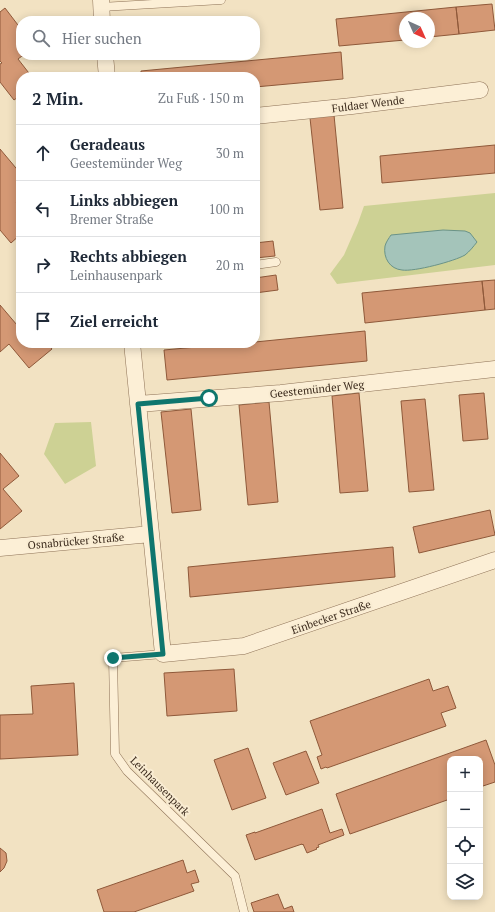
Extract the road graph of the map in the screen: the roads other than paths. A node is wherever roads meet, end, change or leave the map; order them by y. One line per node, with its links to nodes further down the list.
1 (221, 0): 2 (lane)
2 (101, 9)
3 (105, 60): 4 (street)
4 (107, 72)
5 (480, 90): 6 (street, Fuldaer Wende)
6 (260, 115)
7 (276, 262): 8 (lane)
8 (260, 264)
9 (132, 348): 11 (street)
10 (495, 369): 11 (street, Geestemünder Weg)
11 (138, 404): 12 (street)
12 (151, 534): 13 (street, Osnabrücker Straße); 15 (street)
13 (0, 548)
14 (495, 560): 15 (street, Einbecker Straße)
15 (163, 654): 16 (lane, Leinhausenpark)
16 (244, 912)

